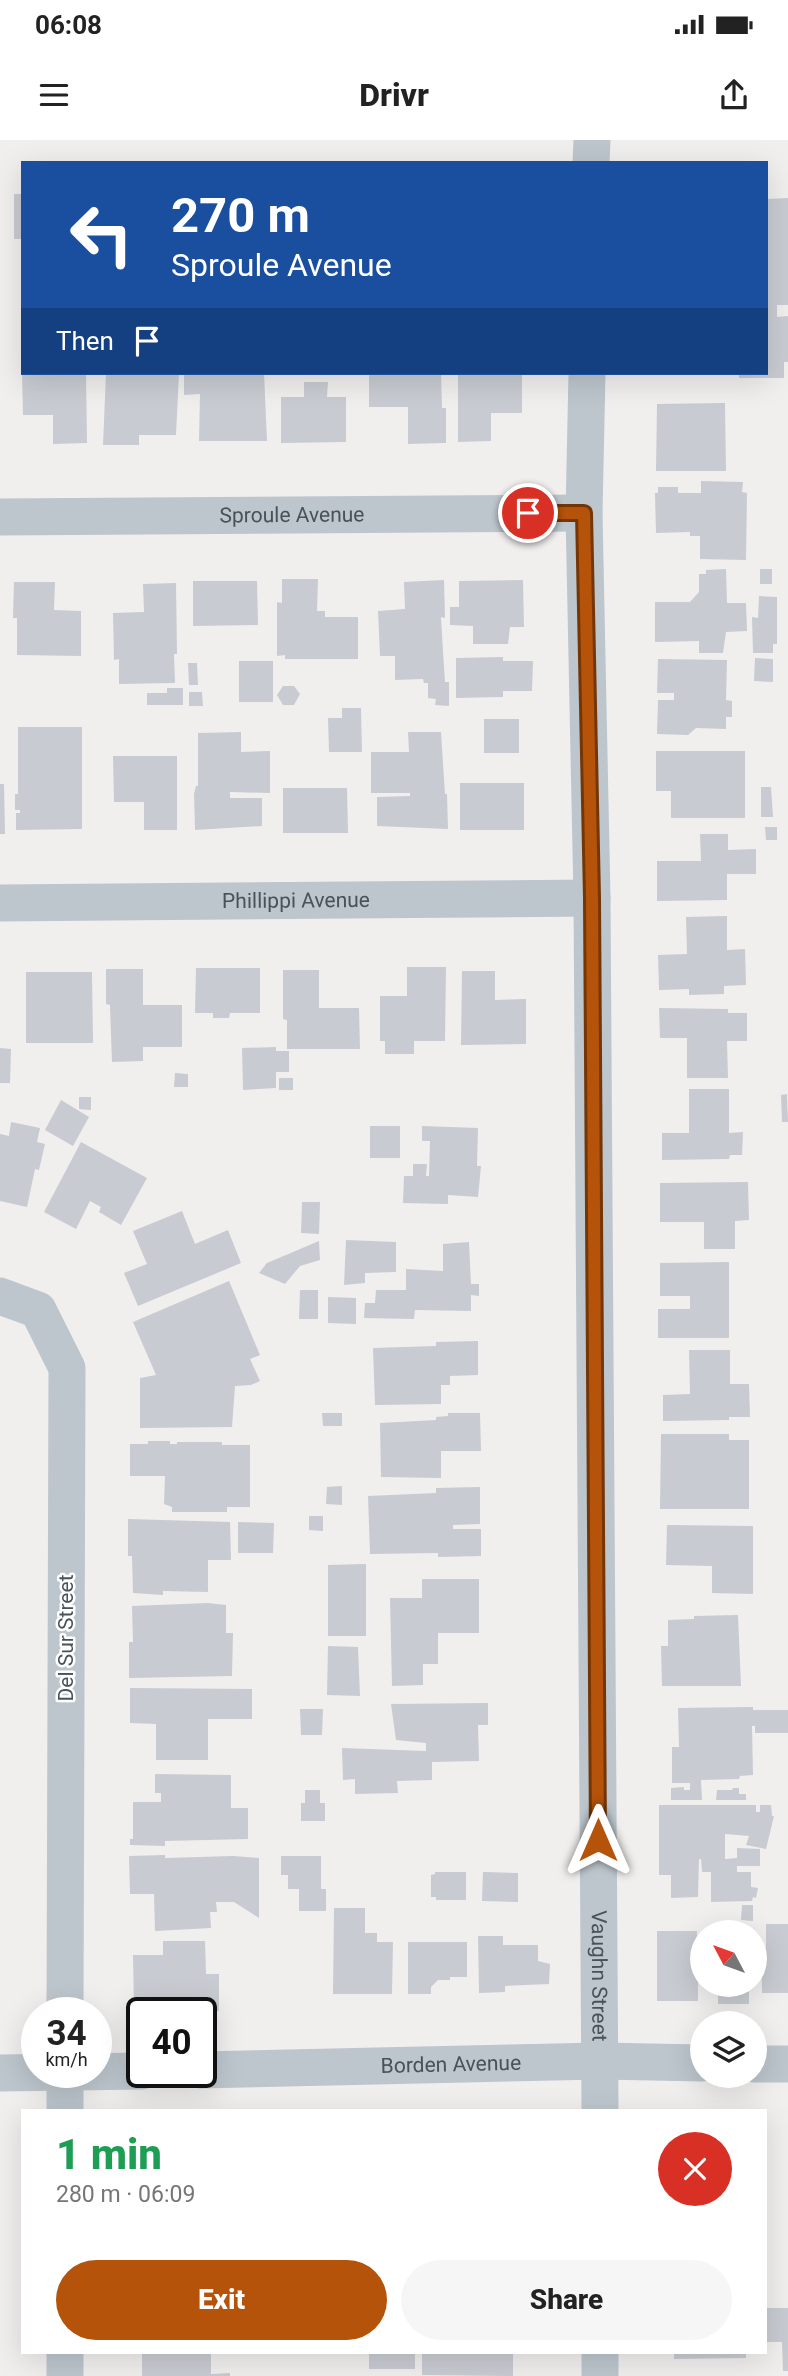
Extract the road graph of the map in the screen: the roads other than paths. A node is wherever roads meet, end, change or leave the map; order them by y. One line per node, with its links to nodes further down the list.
1 (592, 140): 2 (street)
2 (591, 161)
3 (587, 375): 4 (street, Vaughn Street)
4 (584, 513): 5 (street, Sproule Avenue); 6 (street, Vaughn Street)
5 (0, 517)
6 (592, 898): 7 (street, Phillippi Avenue); 10 (street, Vaughn Street)
7 (0, 903)
8 (0, 1296): 9 (street, Del Sur Street)
9 (65, 1997)
10 (600, 2061): 11 (street, Borden Avenue); 14 (street, Borden Avenue); 19 (street, Vaughn Street)
11 (690, 2063)
12 (767, 2064): 13 (street)
13 (788, 2064)
14 (217, 2070)
15 (0, 2073): 16 (street)
16 (21, 2073)
17 (65, 2088): 18 (street)
18 (65, 2109)
19 (600, 2109)
20 (65, 2354): 22 (street)
21 (600, 2354): 23 (street)
22 (65, 2376)
23 (600, 2376)

